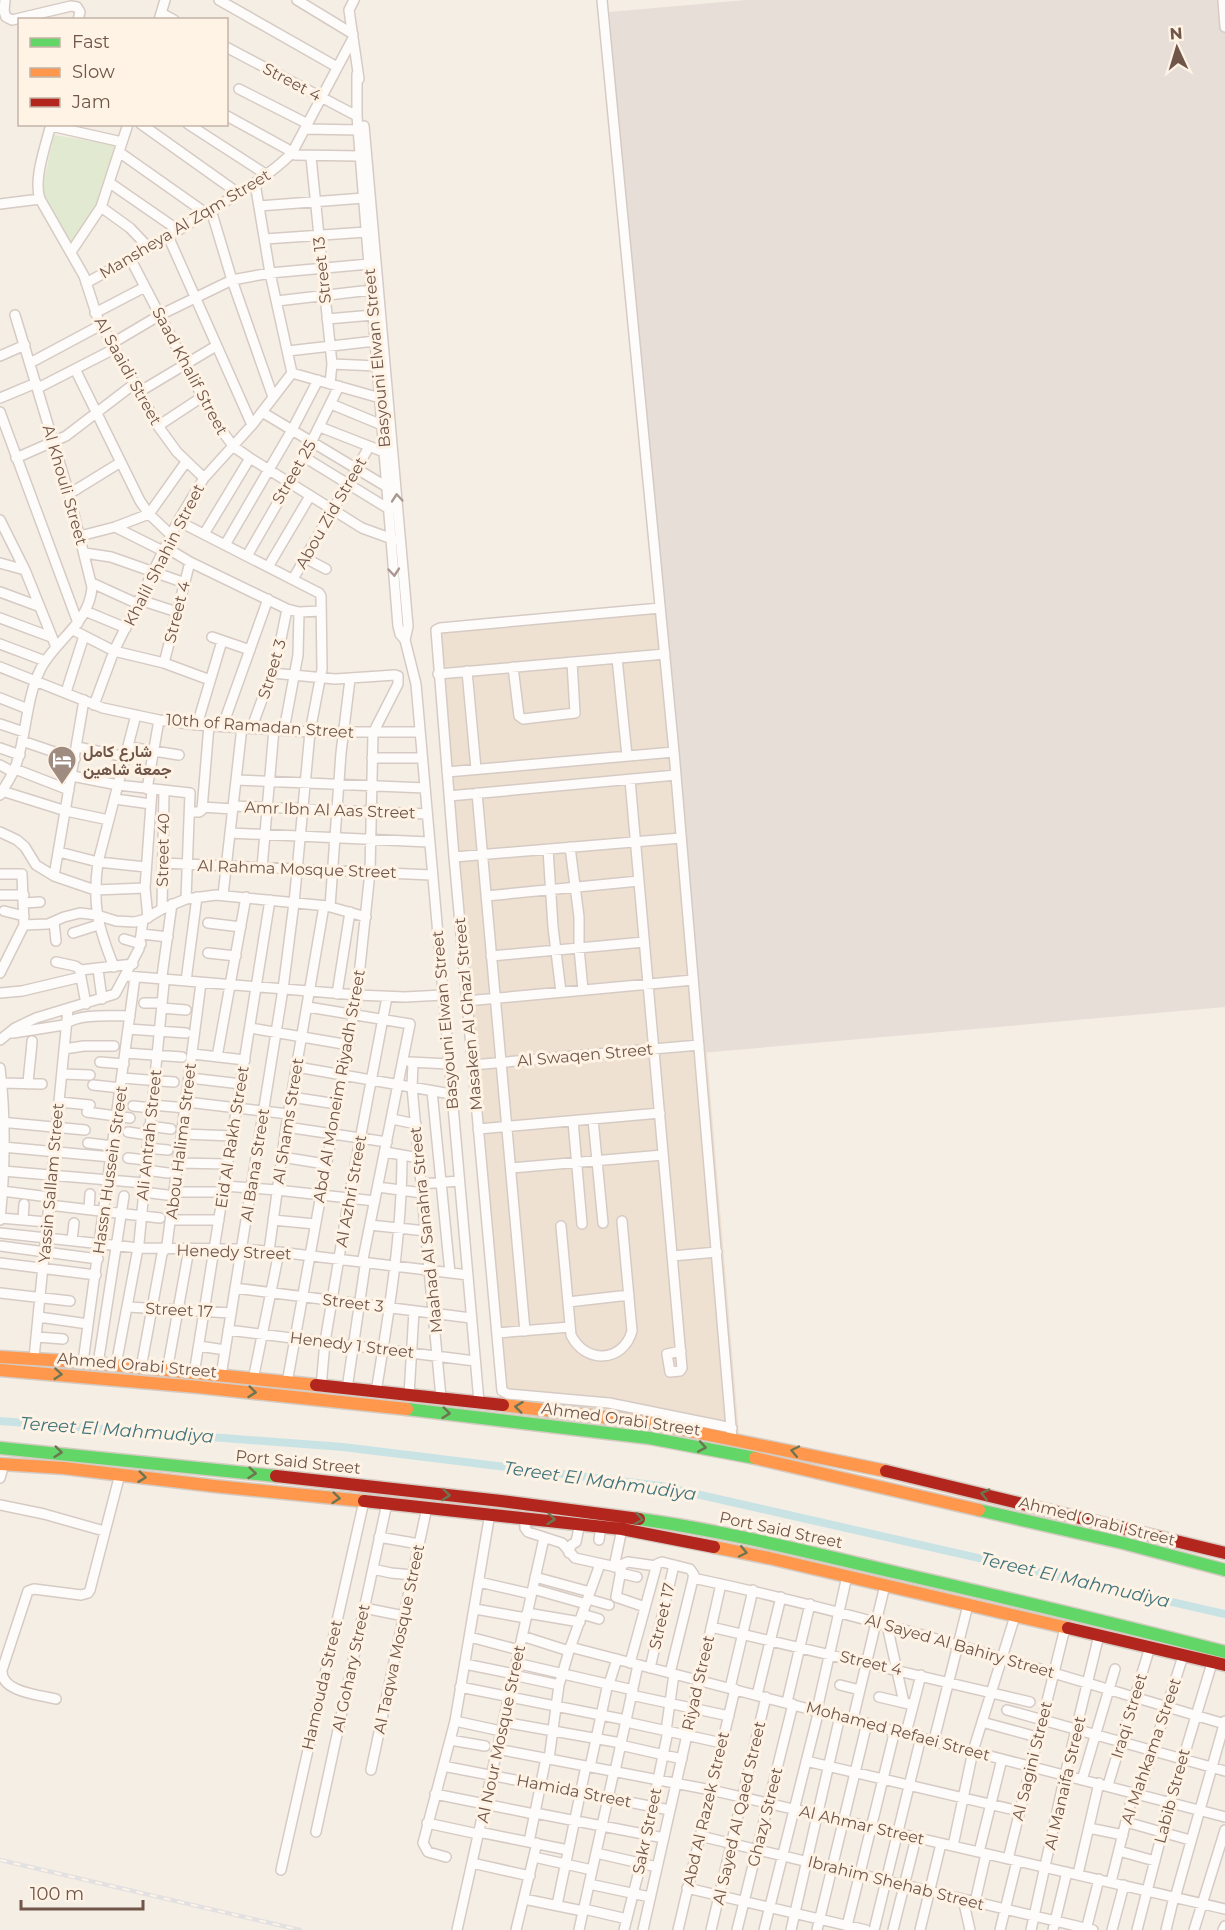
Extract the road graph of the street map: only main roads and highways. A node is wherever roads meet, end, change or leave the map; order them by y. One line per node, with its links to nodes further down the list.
1 (0, 1357): 5 (main road, Ahmed Orabi Street, one-way to 1)
2 (0, 1370): 6 (main road, Ahmed Orabi Street, one-way to 6)
3 (0, 1448): 7 (main road, Port Said Street, one-way to 7)
4 (2, 1464): 8 (main road, Port Said Street, one-way to 8)
5 (1225, 1553)
6 (1225, 1570)
7 (1225, 1652)
8 (1225, 1665)

